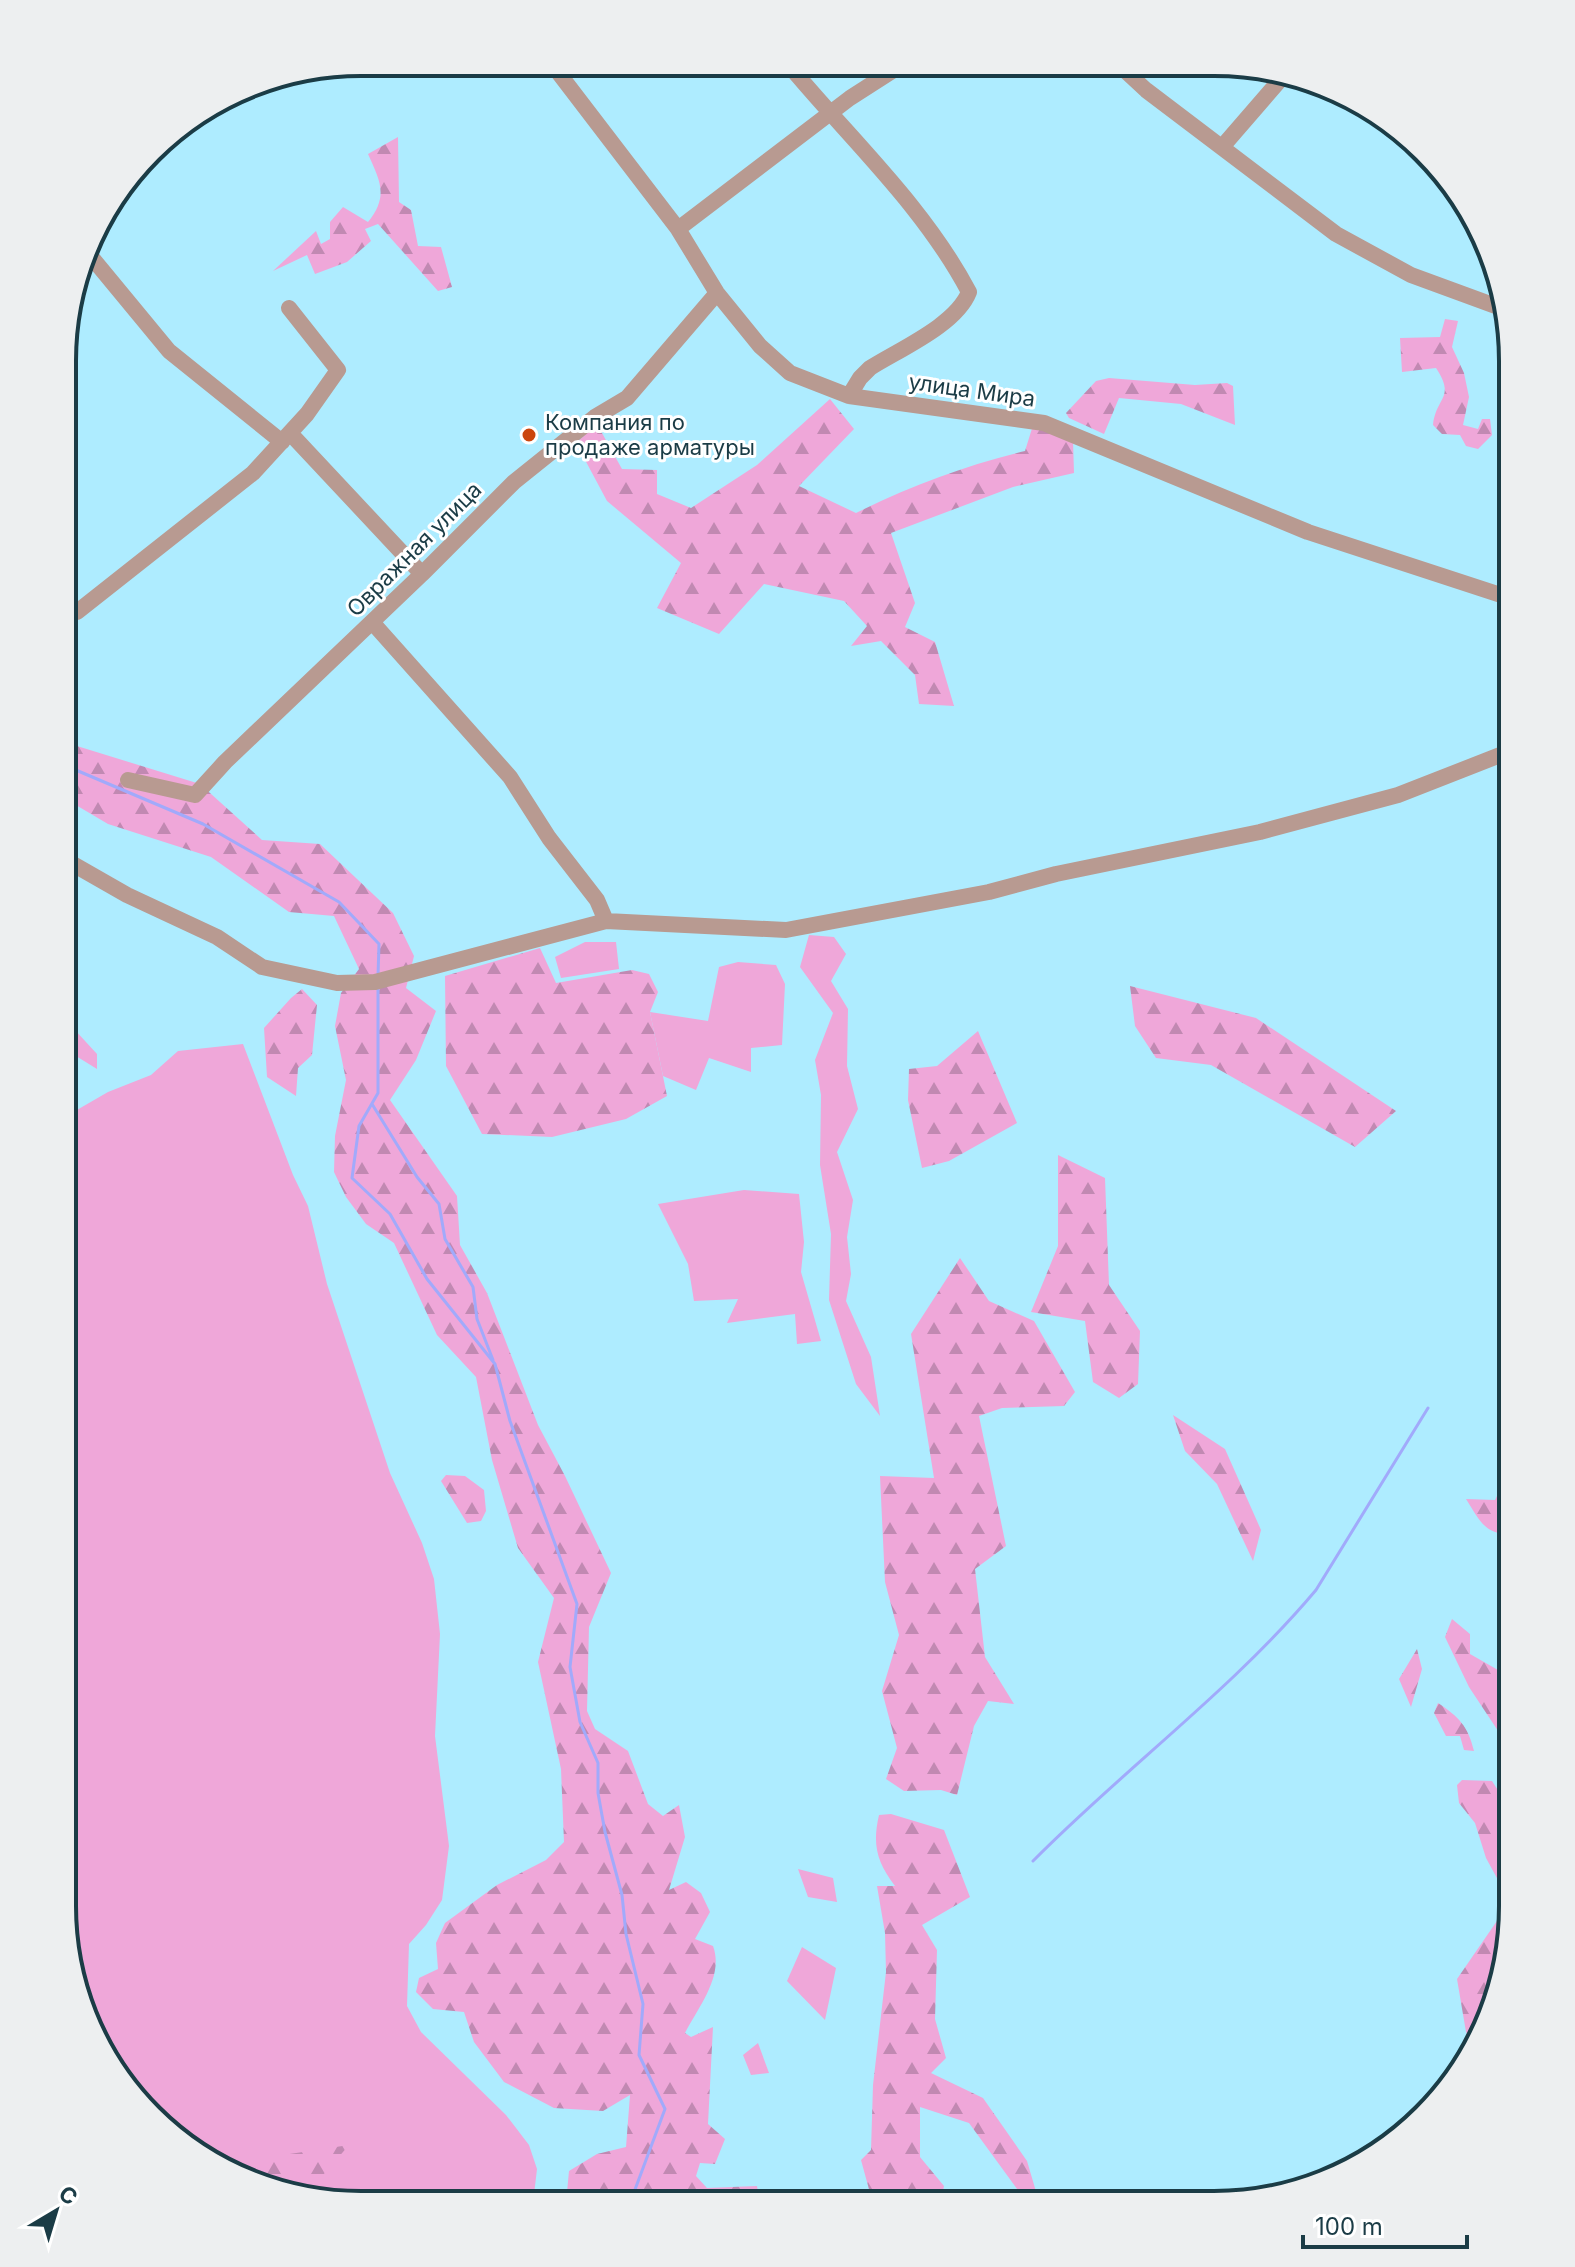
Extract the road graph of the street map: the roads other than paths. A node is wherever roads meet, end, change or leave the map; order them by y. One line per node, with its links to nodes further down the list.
1 (798, 76): 6 (street)
2 (885, 76): 6 (street)
3 (1131, 76): 7 (street)
4 (562, 77): 8 (street, улица Мира)
5 (1277, 83): 7 (street)
6 (829, 115): 8 (street); 13 (street)
7 (1222, 147): 11 (street)
8 (678, 229): 10 (street, улица Мира)
9 (94, 261): 14 (street)
10 (717, 293): 13 (street, улица Мира); 15 (street, Овражная улица)
11 (1494, 305)
12 (289, 308): 14 (street)
13 (849, 396): 16 (street, улица Мира)
14 (286, 437): 15 (street); 17 (street)
15 (422, 574): 18 (street, Овражная улица)
16 (1499, 594)
17 (76, 611)
18 (372, 622): 20 (street, Овражная улица); 22 (street)
19 (1499, 755): 22 (street)
20 (128, 780)
21 (76, 866): 22 (street)
22 (606, 921)

